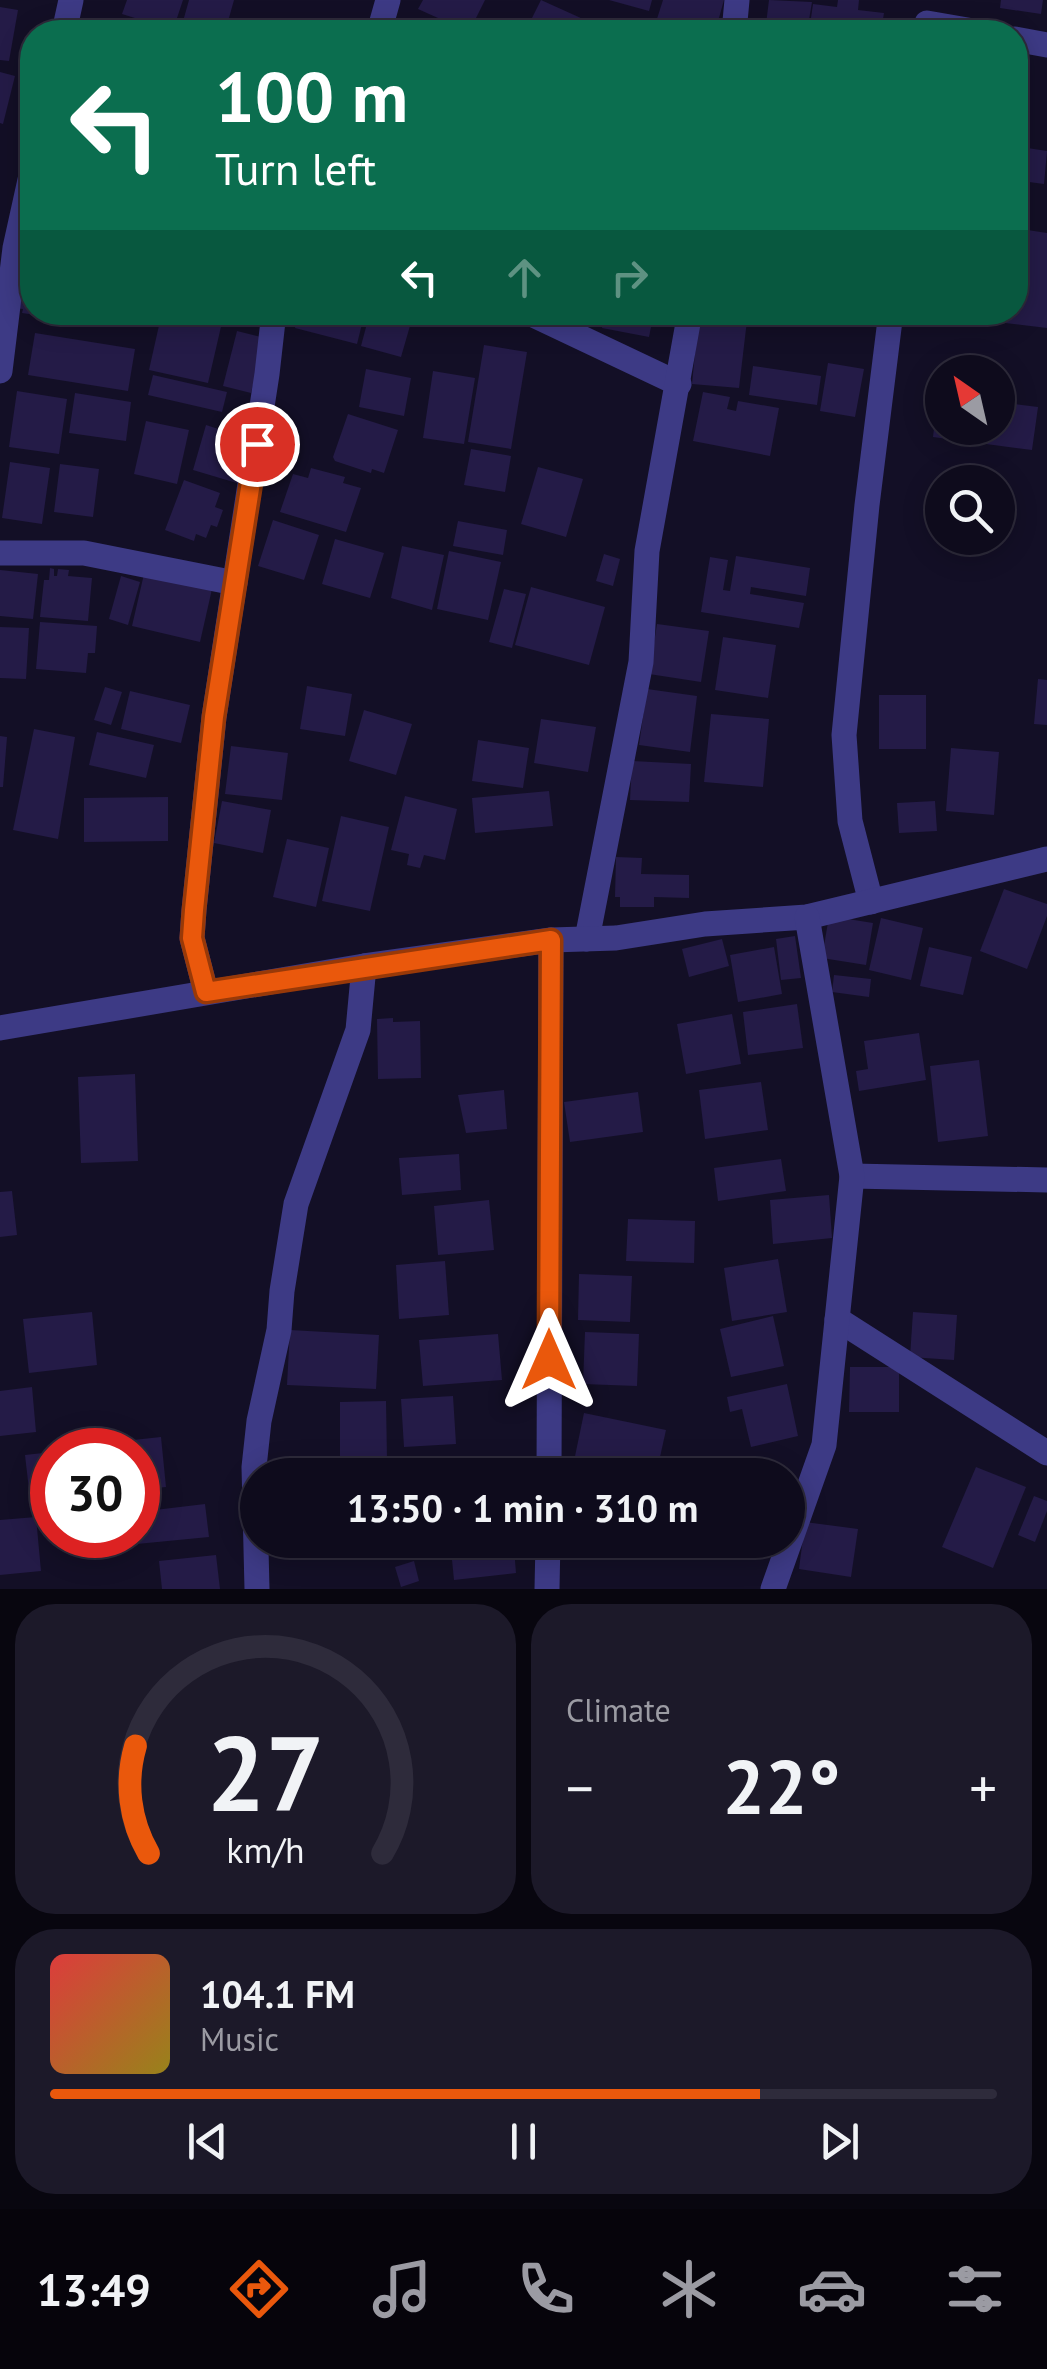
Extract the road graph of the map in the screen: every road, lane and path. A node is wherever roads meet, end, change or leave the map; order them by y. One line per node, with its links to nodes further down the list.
1 (20, 225): 6 (street)
2 (272, 325): 9 (street)
3 (554, 325): 7 (street)
4 (688, 325): 7 (street)
5 (890, 325): 11 (street)
6 (0, 371)
7 (678, 384): 13 (street)
8 (0, 552): 9 (street)
9 (235, 583): 16 (street)
10 (1047, 859): 11 (street)
11 (870, 902): 12 (street)
12 (807, 917): 13 (street); 18 (street)
13 (587, 939): 14 (street)
14 (551, 940): 15 (street); 22 (street)
15 (364, 966): 16 (street); 24 (street)
16 (206, 992): 17 (street)
17 (0, 1028)
18 (852, 1176): 19 (street); 20 (street)
19 (1047, 1180)
20 (837, 1319): 21 (street); 26 (street)
21 (1047, 1452)
22 (549, 1458)
23 (548, 1558): 25 (street)
24 (256, 1589)
25 (547, 1589)
26 (773, 1589)

